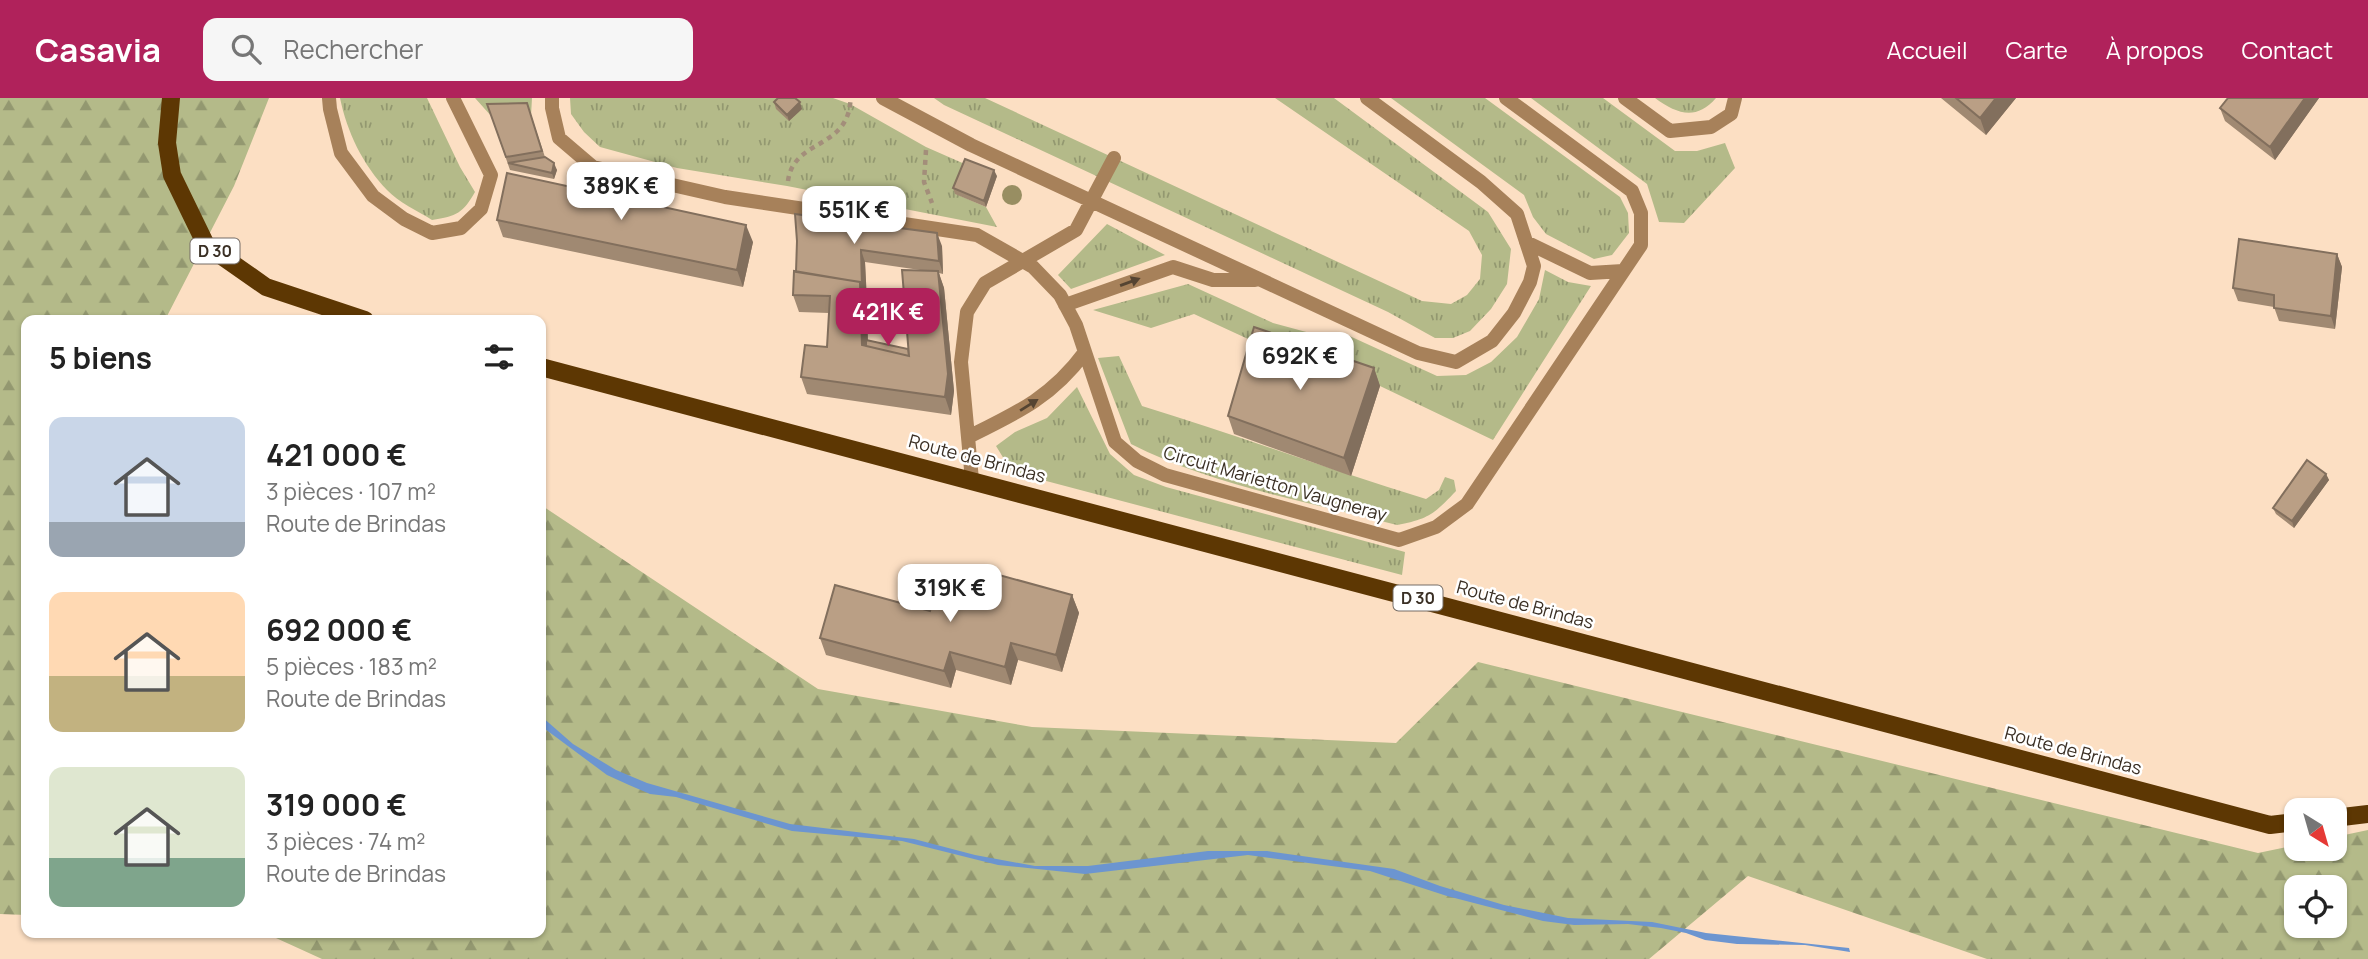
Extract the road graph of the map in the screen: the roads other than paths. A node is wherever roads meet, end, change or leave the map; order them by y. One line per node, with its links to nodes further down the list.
1 (171, 98): 17 (main road, D 30)
2 (329, 98): 3 (lane)
3 (453, 98)
4 (552, 98): 13 (lane, Circuit Marietton Vaugneray)
5 (883, 98): 11 (lane)
6 (1367, 98): 12 (lane)
7 (1506, 98): 14 (lane, Circuit Marietton Vaugneray)
8 (1625, 98): 9 (lane)
9 (1735, 98)
10 (1114, 158): 11 (lane)
11 (1090, 200): 13 (lane); 15 (lane)
12 (1526, 242): 14 (lane); 15 (lane)
13 (1022, 261): 16 (lane, Circuit Marietton Vaugneray); 20 (lane)
14 (1623, 271): 18 (lane, Circuit Marietton Vaugneray)
15 (1259, 279): 16 (lane, one-way to 15)
16 (1065, 305): 18 (lane, Circuit Marietton Vaugneray)
17 (350, 315)
18 (1085, 352): 20 (lane, one-way to 18)
19 (546, 368): 21 (main road, Route de Brindas / D 30)
20 (968, 437): 21 (lane)
21 (972, 480): 24 (main road, Route de Brindas / D 30)
22 (2368, 814): 23 (main road)
23 (2347, 816)
24 (2284, 823)

